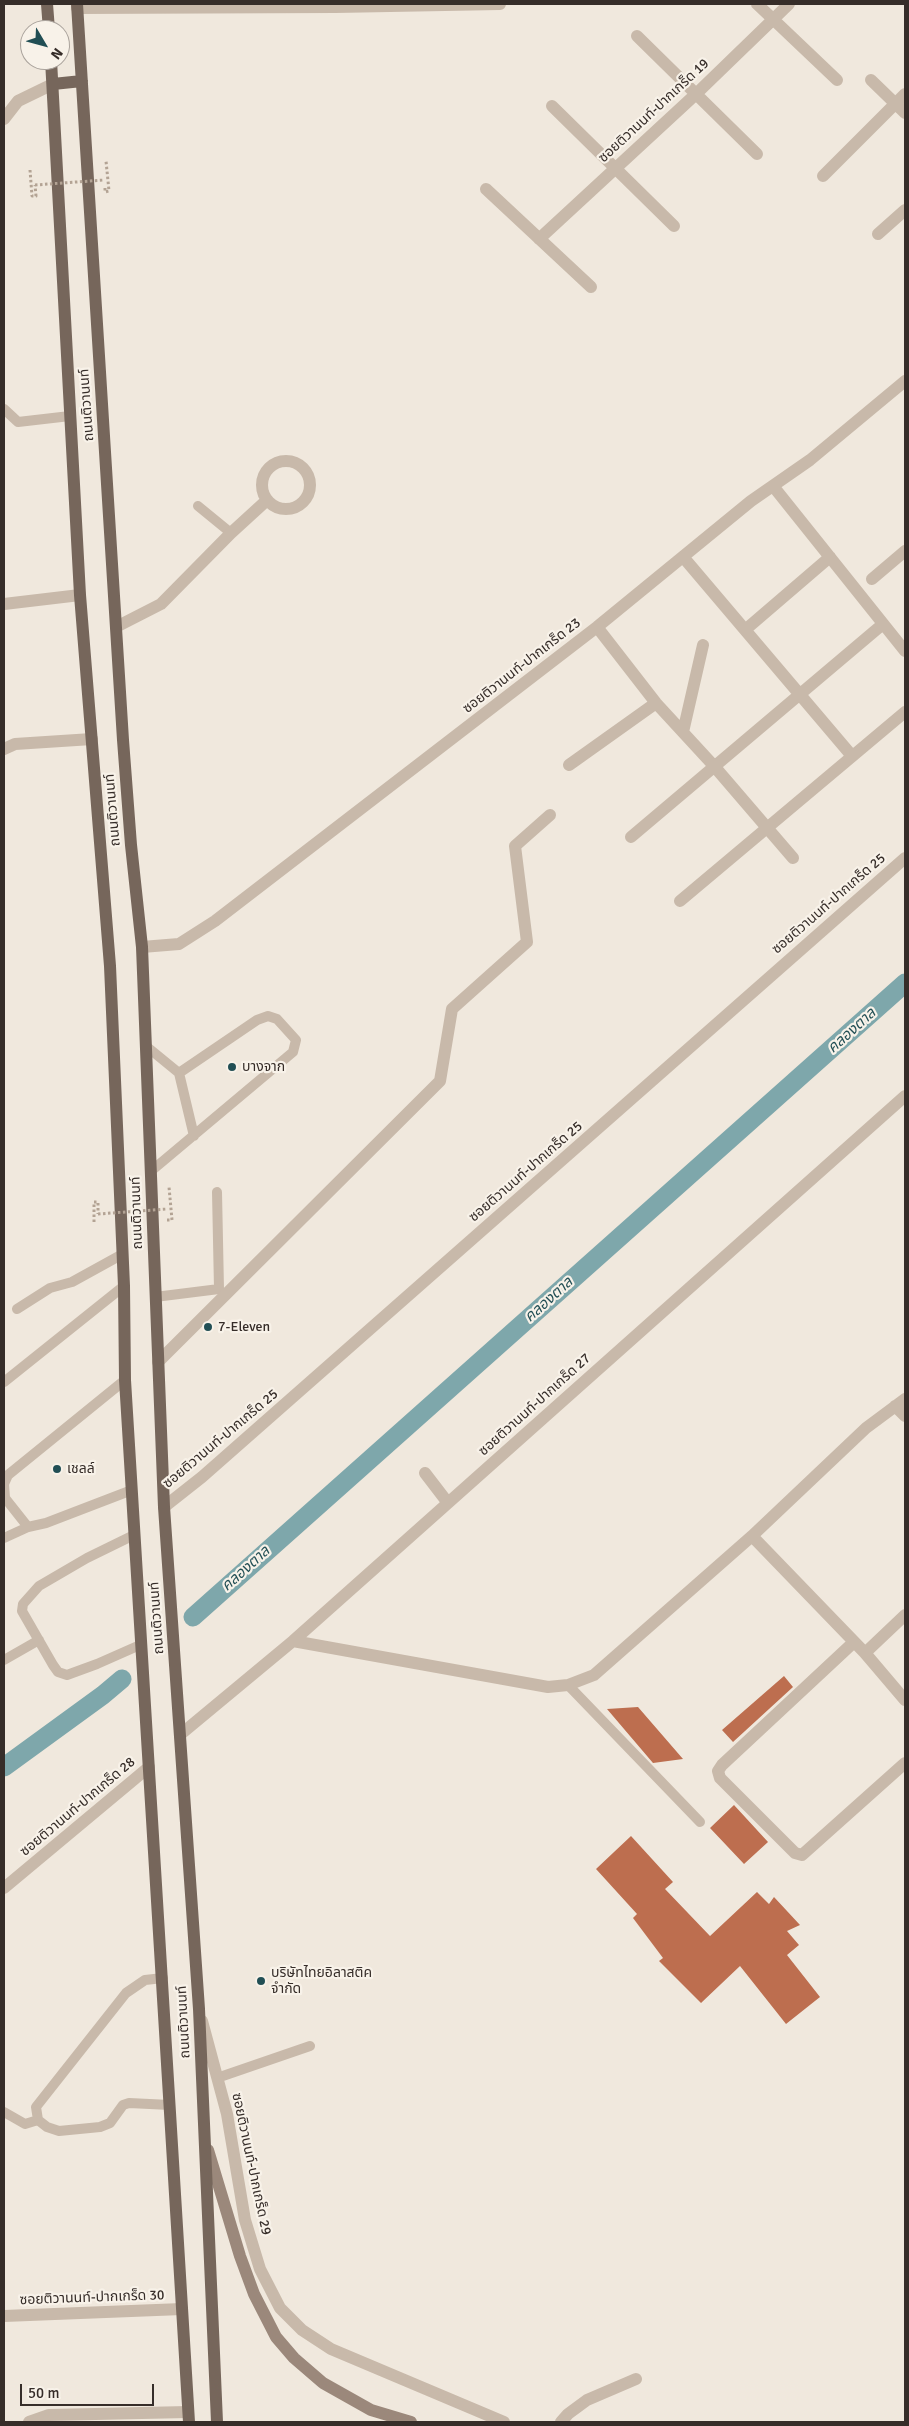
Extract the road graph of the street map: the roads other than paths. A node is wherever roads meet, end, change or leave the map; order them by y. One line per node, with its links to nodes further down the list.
1 (47, 4): 9 (main road)
2 (467, 4): 3 (street); 7 (street)
3 (500, 4)
4 (757, 4): 8 (street)
5 (789, 4): 8 (street, ซอยติวานนท์-ปากเกร็ด 19)
6 (77, 6): 7 (street); 14 (main road, ถนนติวานนท์)
7 (335, 6)
8 (773, 19): 12 (street); 16 (street, ซอยติวานนท์-ปากเกร็ด 19)
9 (48, 20)
10 (637, 36): 16 (street)
11 (52, 70): 15 (main road, ถนนติวานนท์)
12 (837, 80)
13 (871, 80): 18 (street)
14 (82, 81): 15 (main road); 45 (main road, ถนนติวานนท์)
15 (53, 84): 21 (street); 33 (main road, ถนนติวานนท์)
16 (696, 94): 22 (street); 23 (street, ซอยติวานนท์-ปากเกร็ด 19)
17 (905, 94): 18 (street)
18 (895, 104): 20 (street); 24 (street)
19 (552, 106): 23 (street)
20 (905, 113)
21 (4, 119)
22 (757, 154)
23 (616, 169): 27 (street); 29 (street, ซอยติวานนท์-ปากเกร็ด 19)
24 (823, 176)
25 (486, 188): 29 (street)
26 (905, 210): 28 (street)
27 (674, 226)
28 (878, 234)
29 (539, 239): 30 (street)
30 (590, 287)
31 (905, 381): 34 (street, ซอยติวานนท์-ปากเกร็ด 23)
32 (4, 409): 33 (lane)
33 (70, 416): 42 (main road, ถนนติวานนท์)
34 (773, 486): 39 (street); 40 (street, ซอยติวานนท์-ปากเกร็ด 23)
35 (266, 501): 37 (street)
36 (198, 506): 37 (lane)
37 (231, 533): 45 (street)
38 (905, 553): 41 (street)
39 (830, 557): 44 (street); 47 (street)
40 (684, 558): 46 (street, ซอยติวานนท์-ปากเกร็ด 23); 47 (street)
41 (872, 579)
42 (80, 595): 43 (street); 54 (main road, ถนนติวานนท์)
43 (4, 604)
44 (883, 624): 49 (street); 50 (street)
45 (116, 627): 65 (main road, ถนนติวานนท์)
46 (597, 627): 51 (street); 65 (street, ซอยติวานนท์-ปากเกร็ด 23)
47 (745, 630): 50 (street)
48 (703, 645): 53 (street)
49 (905, 651)
50 (800, 694): 56 (street); 58 (street)
51 (656, 703): 53 (street); 57 (street)
52 (905, 712): 56 (street)
53 (683, 732): 58 (street)
54 (92, 739): 55 (street); 72 (main road, ถนนติวานนท์)
55 (4, 748)
56 (852, 756): 60 (street)
57 (569, 765)
58 (714, 766): 60 (street); 61 (street)
59 (550, 815): 76 (street)
60 (767, 828): 62 (street); 64 (street)
61 (631, 837)
62 (793, 858)
63 (905, 858): 84 (street, ซอยติวานนท์-ปากเกร็ด 25)
64 (680, 901)
65 (142, 947): 66 (main road, ถนนติวานนท์)
66 (146, 1046): 67 (lane); 70 (main road, ถนนติวานนท์)
67 (179, 1073): 69 (lane); 69 (lane)
68 (905, 1096): 83 (street, ซอยติวานนท์-ปากเกร็ด 27)
69 (194, 1136): 70 (lane)
70 (150, 1172): 74 (main road, ถนนติวานนท์)
71 (217, 1192): 74 (lane)
72 (121, 1255): 73 (main road, ถนนติวานนท์); 75 (lane)
73 (124, 1286): 77 (main road, ถนนติวานนท์); 78 (lane)
74 (155, 1297): 76 (main road, ถนนติวานนท์)
75 (17, 1309)
76 (158, 1362): 84 (main road, ถนนติวานนท์)
77 (125, 1380): 82 (main road, ถนนติวานนท์); 85 (lane)
78 (4, 1382)
79 (900, 1403): 80 (street); 87 (street)
80 (905, 1416)
81 (425, 1473): 83 (street)
82 (132, 1490): 85 (lane); 86 (main road, ถนนติวานนท์)
83 (448, 1503): 91 (street, ซอยติวานนท์-ปากเกร็ด 27)
84 (164, 1506): 98 (main road, ถนนติวานนท์)
85 (28, 1527): 88 (lane)
86 (134, 1535): 90 (lane); 93 (main road, ถนนติวานนท์)
87 (752, 1536): 92 (street); 96 (street)
88 (4, 1538)
89 (905, 1615): 94 (street)
90 (39, 1640): 93 (lane); 95 (lane)
91 (293, 1641): 96 (street); 98 (street, ซอยติวานนท์-ปากเกร็ด 27)
92 (854, 1642): 94 (street); 99 (street)
93 (140, 1645): 100 (main road, ถนนติวานนท์)
94 (865, 1653): 97 (street)
95 (4, 1660)
96 (568, 1685): 101 (lane)
97 (905, 1700)
98 (181, 1734): 104 (main road, ถนนติวานนท์)
99 (905, 1763)
100 (149, 1767): 102 (street, ซอยติวานนท์-ปากเกร็ด 28); 103 (main road, ถนนติวานนท์)
101 (700, 1822)
102 (4, 1888)
103 (163, 1978): 107 (main road, ถนนติวานนท์); 109 (lane)
104 (199, 2009): 106 (street, ซอยติวานนท์-ปากเกร็ด 29); 110 (main road, ถนนติวานนท์)
105 (310, 2046): 106 (lane)
106 (217, 2078): 118 (street, ซอยติวานนท์-ปากเกร็ด 29)
107 (170, 2105): 109 (lane); 111 (main road, ถนนติวานนท์)
108 (4, 2112): 109 (lane)
109 (38, 2120)
110 (203, 2135): 116 (main road, ถนนติวานนท์); 117 (main road)
111 (182, 2309): 112 (street, ซอยติวานนท์-ปากเกร็ด 30); 114 (main road, ถนนติวานนท์)
112 (4, 2316)
113 (636, 2379): 119 (street)
114 (188, 2417): 115 (street)
115 (29, 2422)
116 (217, 2422)
117 (411, 2422)
118 (504, 2422)
119 (561, 2422)

